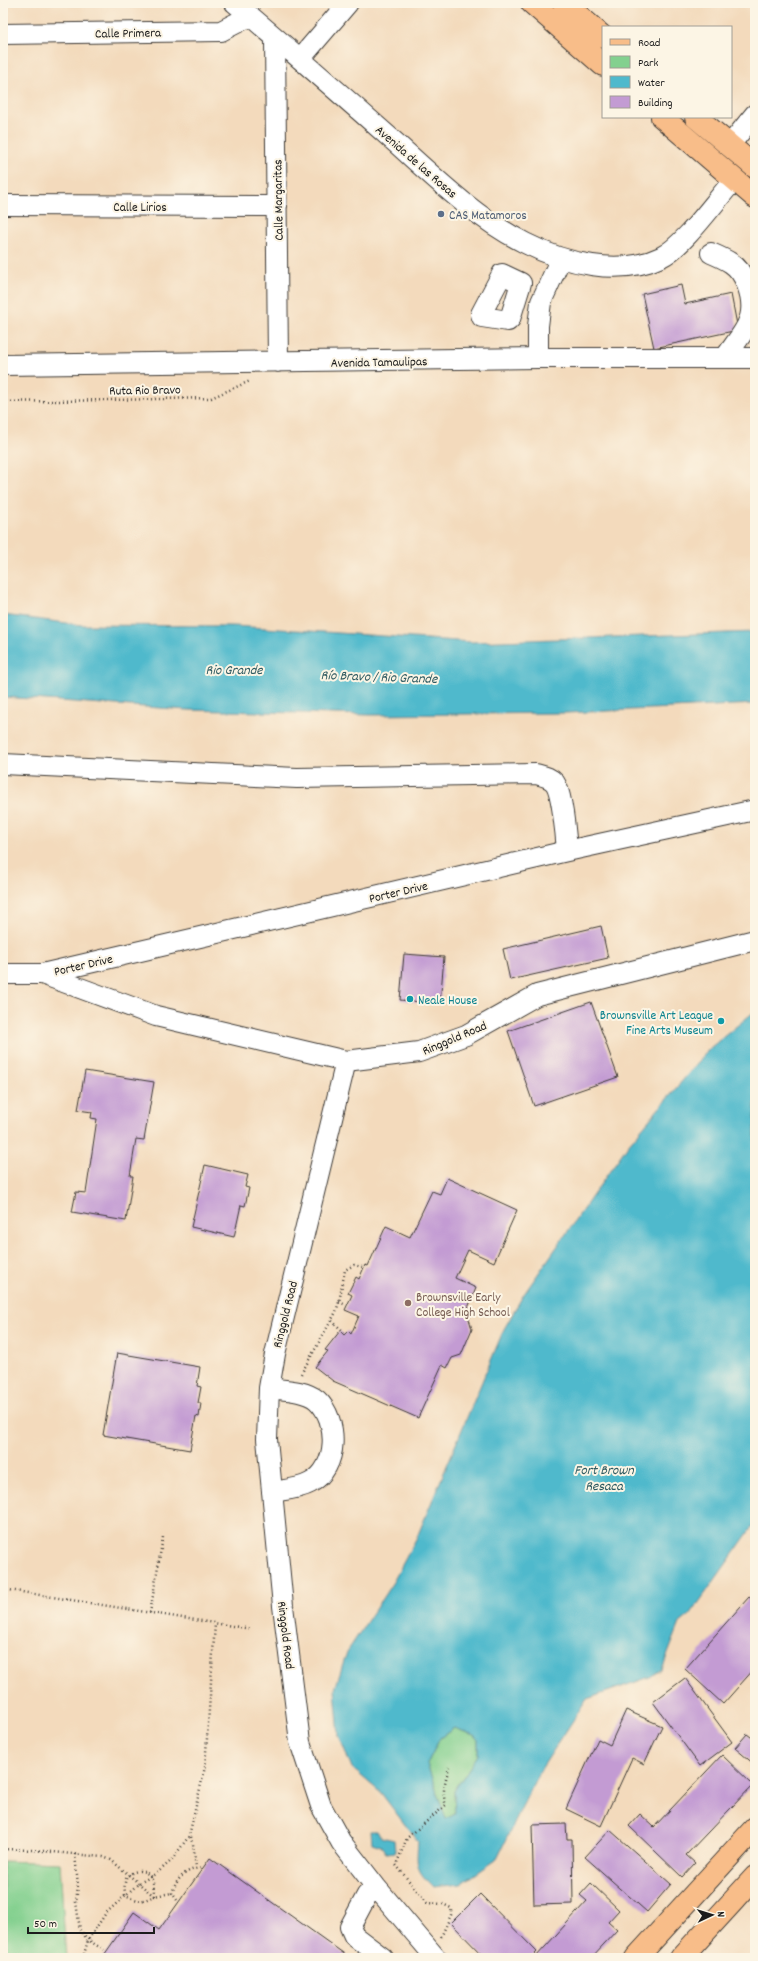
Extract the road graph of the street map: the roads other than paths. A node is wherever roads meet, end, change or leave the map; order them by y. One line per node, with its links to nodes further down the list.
1 (234, 3): 5 (street, Avenida de las Rosas)
2 (348, 3): 9 (street)
3 (532, 3): 10 (main road)
4 (564, 3): 7 (main road)
5 (250, 16): 6 (street, Calle Primera); 8 (street, Avenida de las Rosas)
6 (3, 34)
7 (602, 35)
8 (275, 38): 9 (street, Avenida de las Rosas); 19 (street, Calle Margaritas)
9 (300, 59): 21 (street, Avenida de las Rosas)
10 (602, 64)
11 (755, 114): 14 (street)
12 (663, 118): 16 (main road)
13 (697, 118): 14 (main road)
14 (729, 146): 15 (main road)
15 (755, 167)
16 (734, 180): 17 (main road); 21 (street, Avenida de las Rosas)
17 (755, 197)
18 (3, 205): 19 (street, Calle Lirios)
19 (277, 206): 27 (street, Calle Margaritas)
20 (711, 253): 25 (street)
21 (561, 258): 23 (street)
22 (518, 296): 23 (street)
23 (541, 302): 24 (street)
24 (538, 358): 25 (street, Avenida Tamaulipas); 27 (street, Avenida Tamaulipas)
25 (725, 358): 26 (street, Avenida Tamaulipas)
26 (755, 358)
27 (278, 362): 28 (street, Avenida Tamaulipas)
28 (3, 365)
29 (3, 764): 31 (street)
30 (755, 810): 31 (street, Porter Drive)
31 (568, 851): 34 (street, Porter Drive)
32 (755, 940): 35 (street, Ringgold Road)
33 (3, 974): 34 (street)
34 (42, 974): 35 (street)
35 (346, 1060): 36 (street, Ringgold Road)
36 (269, 1388): 37 (street, Ringgold Road); 37 (street)
37 (272, 1492): 40 (street, Ringgold Road)
38 (755, 1828): 43 (main road)
39 (755, 1877): 44 (main road)
40 (376, 1887): 41 (street, Ringgold Road); 42 (street)
41 (434, 1956)
42 (383, 1958)
43 (636, 1958)
44 (681, 1958)

